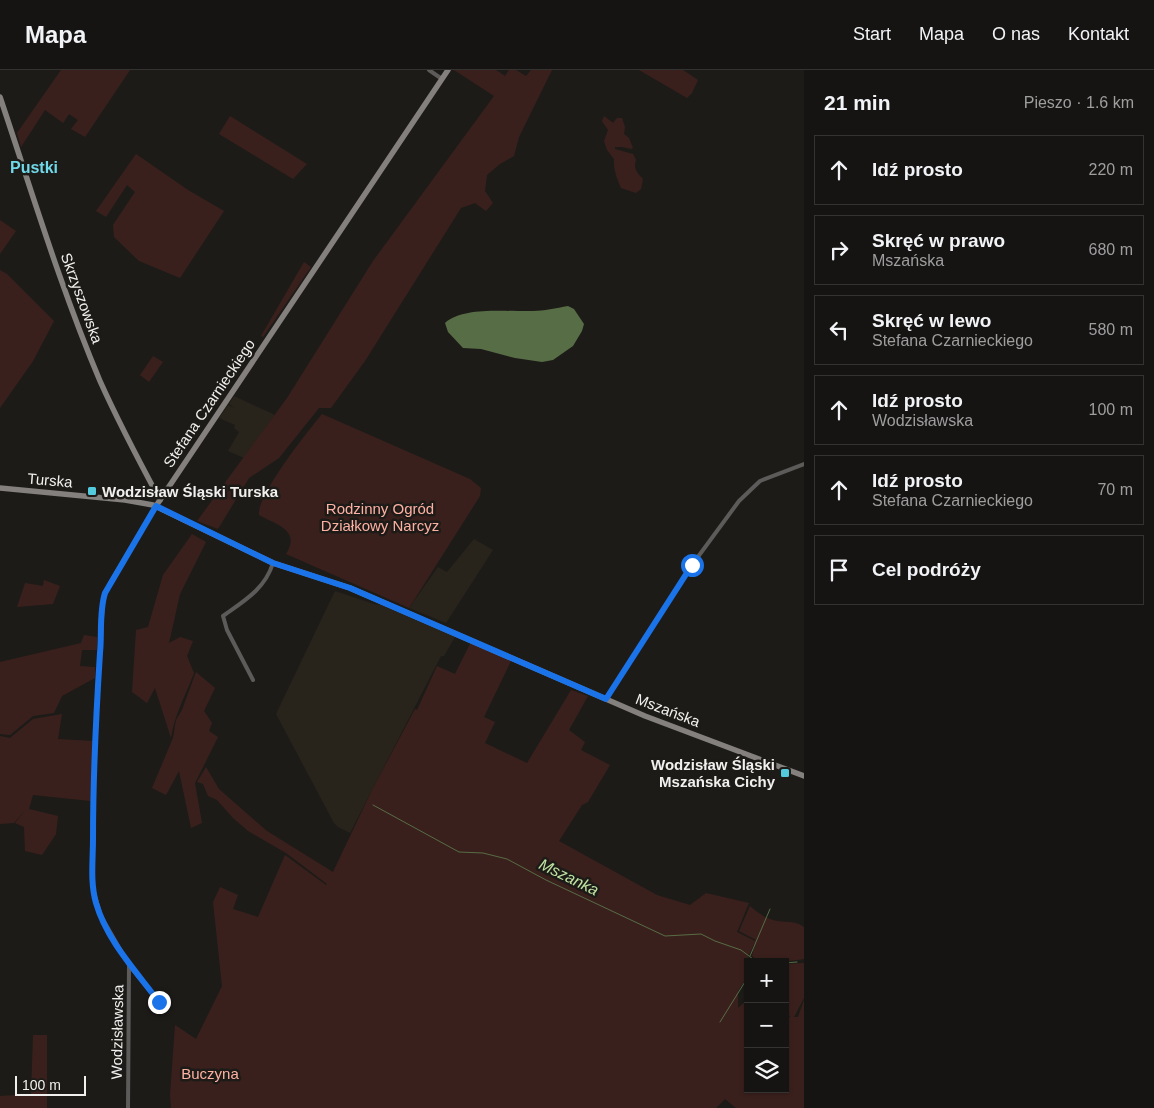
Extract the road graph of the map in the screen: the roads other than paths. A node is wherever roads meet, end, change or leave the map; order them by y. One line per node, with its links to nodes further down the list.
1 (429, 70): 3 (street)
2 (448, 70): 3 (street, Stefana Czarnieckiego)
3 (442, 79): 7 (street, Stefana Czarnieckiego)
4 (0, 97): 7 (street, Skrzyszowska)
5 (804, 464): 12 (street)
6 (0, 488): 8 (street, Turska)
7 (160, 500): 8 (street, Stefana Czarnieckiego)
8 (156, 506): 9 (street, Turska); 14 (street, Stefana Czarnieckiego)
9 (166, 511): 10 (street, Mszańska)
10 (273, 563): 11 (street); 12 (street, Mszańska)
11 (253, 680)
12 (606, 699): 13 (street, Mszańska)
13 (804, 776)
14 (96, 905): 15 (street, Wodzisławska)
15 (129, 965): 16 (street); 17 (street, Wodzisławska)
16 (159, 1002)
17 (128, 1108)

